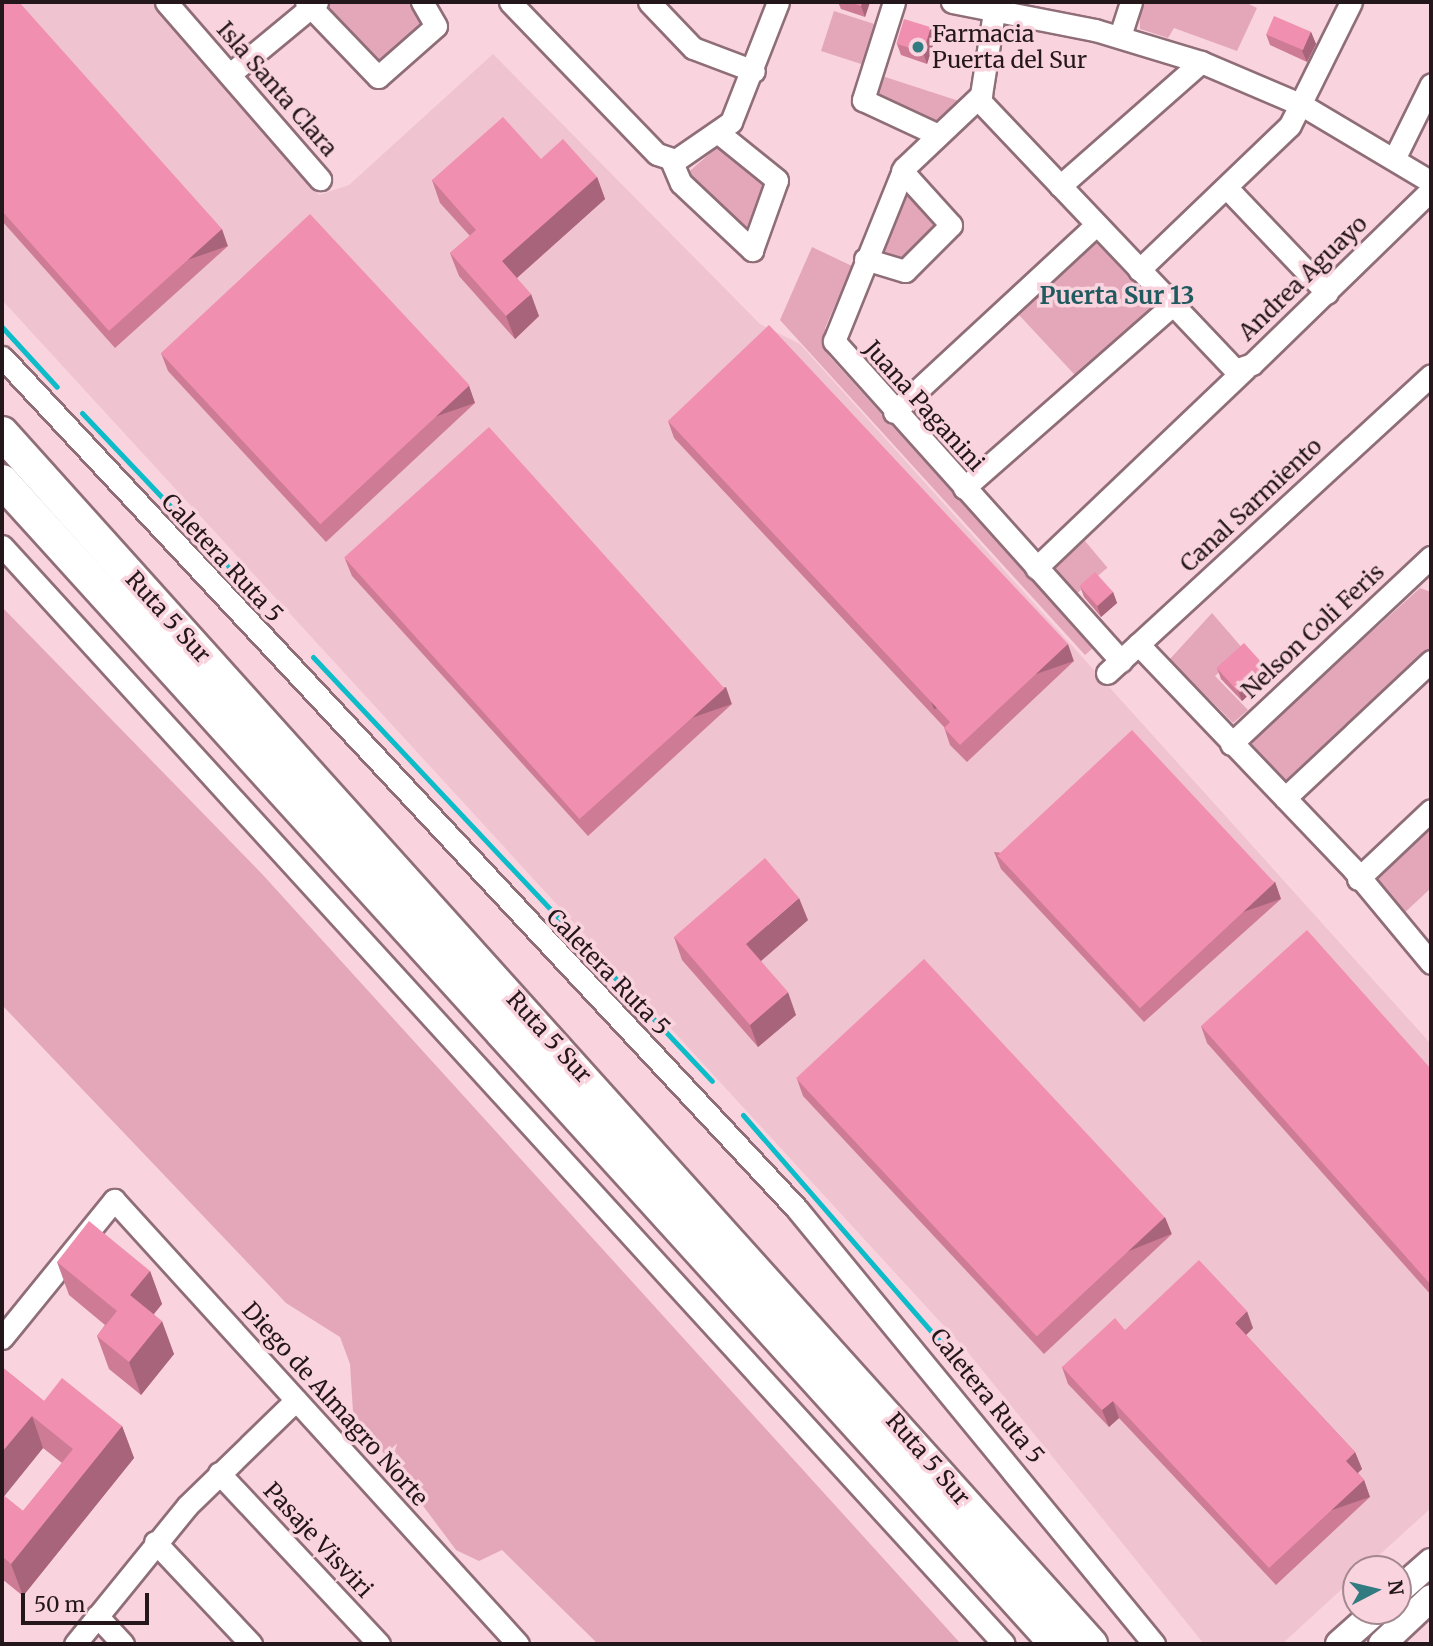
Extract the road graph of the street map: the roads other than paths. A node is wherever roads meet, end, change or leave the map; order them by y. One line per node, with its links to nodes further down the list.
1 (166, 2): 15 (street, Isla Santa Clara)
2 (422, 2): 10 (street)
3 (510, 2): 22 (street)
4 (649, 2): 14 (street)
5 (778, 2): 14 (street)
6 (894, 2): 20 (street)
7 (952, 2): 11 (street)
8 (1131, 2): 12 (street)
9 (1351, 2): 18 (street)
10 (311, 4): 15 (street)
11 (994, 12): 12 (street); 17 (street)
12 (1120, 36): 13 (street)
13 (1201, 62): 18 (street); 26 (street)
14 (754, 71): 19 (street)
15 (230, 74): 24 (street, Isla Santa Clara)
16 (1431, 84): 21 (street)
17 (978, 99): 20 (street, Juana Paganini); 26 (street, Andrea Aguayo)
18 (1302, 105): 21 (street); 27 (street)
19 (720, 134): 22 (street); 22 (street)
20 (938, 135): 23 (street, Juana Paganini)
21 (1395, 158): 25 (street)
22 (671, 160)
23 (902, 171): 30 (street, Juana Paganini); 30 (street)
24 (320, 179)
25 (1431, 181)
26 (1059, 186): 29 (street, Andrea Aguayo)
27 (1227, 188): 31 (street); 32 (street)
28 (1431, 190): 32 (street, Andrea Aguayo)
29 (1096, 225): 31 (street, Andrea Aguayo); 37 (street)
30 (865, 259): 37 (street, Juana Paganini)
31 (1139, 270): 33 (street, Andrea Aguayo)
32 (1327, 293): 35 (street, Andrea Aguayo)
33 (1171, 306): 35 (street, Andrea Aguayo); 40 (street)
34 (2, 357): 69 (street, Caletera Ruta 5)
35 (1245, 369): 42 (street)
36 (1431, 375): 44 (street, Canal Sarmiento)
37 (894, 412): 40 (street, Juana Paganini)
38 (2, 433): 68 (highway, Ruta 5 Sur)
39 (2, 481): 67 (highway, Ruta 5 Sur)
40 (964, 488): 42 (street, Juana Paganini)
41 (2, 546): 66 (street)
42 (1036, 568): 46 (street, Juana Paganini)
43 (1428, 568): 47 (street, Nelson Coli Feris)
44 (1138, 644): 46 (street, Canal Sarmiento); 47 (street)
45 (1431, 662): 48 (street)
46 (1114, 667)
47 (1231, 744): 48 (street)
48 (1285, 798): 50 (street)
49 (1431, 810): 50 (street)
50 (1359, 878): 51 (street)
51 (1431, 963)
52 (2, 1338): 53 (street, Diego de Almagro Norte)
53 (296, 1400): 54 (street); 61 (street, Diego de Almagro Norte)
54 (219, 1472): 55 (street); 65 (street, Pasaje Visviri)
55 (155, 1542): 59 (street); 64 (street)
56 (1431, 1562): 57 (main road)
57 (1412, 1579)
58 (1431, 1598): 71 (main road)
59 (97, 1616): 62 (street); 63 (street)
60 (1360, 1625): 70 (main road)
61 (506, 1640)
62 (75, 1644)
63 (123, 1644)
64 (251, 1644)
65 (379, 1644)
66 (1004, 1644)
67 (1056, 1644)
68 (1091, 1644)
69 (1154, 1644)
70 (1339, 1644)
71 (1382, 1644)

